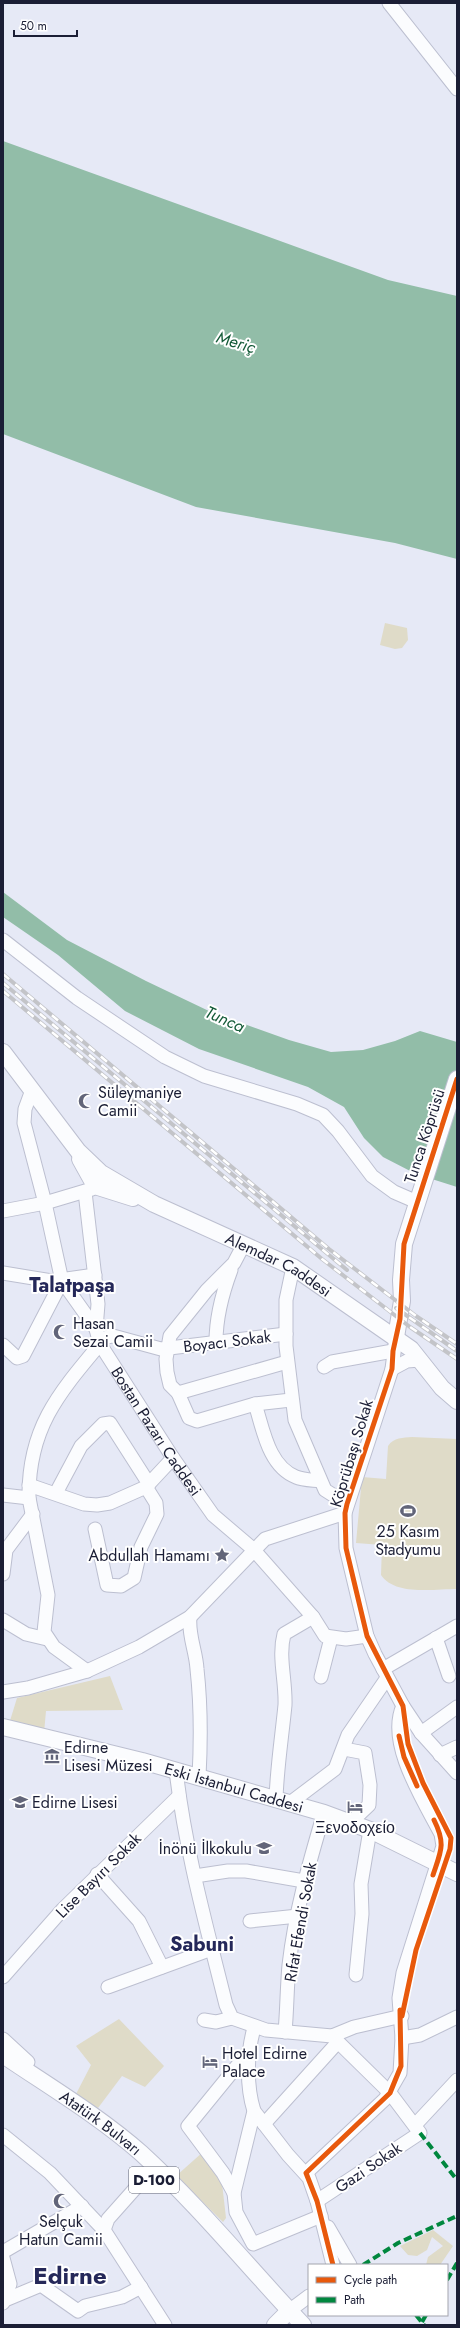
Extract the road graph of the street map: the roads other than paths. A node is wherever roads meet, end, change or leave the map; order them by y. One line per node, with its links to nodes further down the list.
1 (389, 3): 2 (street)
2 (457, 89)
3 (3, 940): 8 (street)
4 (3, 1052): 6 (main road)
5 (457, 1079): 8 (main road, Tunca Köprüsü)
6 (32, 1090): 7 (main road, Alemdar Caddesi); 9 (street, Bostan Pazarı Caddesi)
7 (100, 1185): 9 (street); 11 (main road, Alemdar Caddesi); 15 (street)
8 (418, 1197): 20 (main road, Tunca Köprüsü)
9 (45, 1203): 10 (street); 16 (street, Bostan Pazarı Caddesi)
10 (3, 1211)
11 (244, 1244): 12 (street); 13 (main road, Alemdar Caddesi)
12 (234, 1263): 19 (street); 22 (street)
13 (293, 1267): 17 (street); 20 (main road, Alemdar Caddesi)
14 (3, 1273): 16 (street)
15 (95, 1275): 16 (street); 18 (street)
16 (62, 1281): 18 (street, Bostan Pazarı Caddesi); 21 (street)
17 (286, 1334): 19 (street, Boyacı Sokak); 24 (street)
18 (98, 1337): 22 (street, Boyacı Sokak); 31 (street, Bostan Pazarı Caddesi); 33 (street)
19 (216, 1342): 22 (street, Boyacı Sokak)
20 (395, 1344): 23 (main road, Alemdar Caddesi); 25 (street); 26 (street, Köprübaşı Sokak)
21 (3, 1345)
22 (168, 1349): 27 (street)
23 (420, 1360): 26 (street); 29 (main road, Alemdar Caddesi)
24 (287, 1362): 27 (street); 28 (street)
25 (324, 1367)
26 (392, 1369): 38 (street, Köprübaşı Sokak)
27 (178, 1393): 30 (street)
28 (291, 1400): 30 (street); 32 (street)
29 (457, 1401)
30 (255, 1404): 32 (street)
31 (173, 1458): 34 (street); 41 (street, Bostan Pazarı Caddesi)
32 (320, 1481): 38 (street)
33 (29, 1485): 35 (street); 37 (street)
34 (148, 1485): 35 (street); 35 (street); 40 (street)
35 (56, 1492)
36 (3, 1494): 37 (street)
37 (30, 1498): 39 (street)
38 (346, 1508): 41 (street); 47 (street, Köprübaşı Sokak)
39 (33, 1514): 42 (street); 50 (street)
40 (95, 1529)
41 (253, 1549): 43 (street); 44 (street, Bostan Pazarı Caddesi)
42 (3, 1574)
43 (190, 1617): 51 (street); 65 (street)
44 (313, 1617): 48 (street, Bostan Pazarı Caddesi); 67 (street)
45 (3, 1620): 50 (street)
46 (457, 1626): 49 (street)
47 (367, 1636): 48 (street); 52 (street, Köprübaşı Sokak)
48 (331, 1638): 54 (street)
49 (436, 1638): 52 (street); 53 (street)
50 (47, 1639): 51 (street)
51 (87, 1671): 55 (street)
52 (385, 1674): 56 (street, Köprübaşı Sokak); 61 (street)
53 (449, 1676)
54 (321, 1677)
55 (3, 1692)
56 (403, 1706): 59 (street, Köprübaşı Sokak); 71 (street)
57 (457, 1707): 59 (street)
58 (3, 1727): 63 (main road, Eski İstanbul Caddesi)
59 (421, 1733): 62 (street, Köprübaşı Sokak)
60 (457, 1747): 62 (street)
61 (344, 1749): 67 (street); 69 (street)
62 (440, 1755): 64 (street, Köprübaşı Sokak)
63 (176, 1770): 65 (main road, Eski İstanbul Caddesi); 66 (street)
64 (457, 1773)
65 (199, 1777): 67 (main road, Eski İstanbul Caddesi)
66 (179, 1796): 72 (street, Lise Bayırı Sokak); 73 (street)
67 (283, 1801): 68 (main road, Eski İstanbul Caddesi)
68 (324, 1813): 69 (main road, Eski İstanbul Caddesi); 74 (street, Rıfat Efendi Sokak)
69 (351, 1822): 70 (main road, Eski İstanbul Caddesi)
70 (370, 1830): 71 (main road, Eski İstanbul Caddesi); 79 (street)
71 (446, 1868): 82 (street)
72 (97, 1874): 78 (street); 80 (street, Lise Bayırı Sokak)
73 (195, 1876): 74 (street); 77 (street)
74 (304, 1881): 75 (street, Rıfat Efendi Sokak)
75 (298, 1916): 76 (street); 87 (street, Rıfat Efendi Sokak)
76 (250, 1921)
77 (212, 1949): 78 (street); 84 (street)
78 (162, 1967): 81 (street)
79 (356, 1975)
80 (3, 1977)
81 (108, 1987)
82 (402, 2016): 88 (street); 90 (street)
83 (457, 2017): 88 (street)
84 (232, 2018): 85 (street); 86 (street)
85 (204, 2020)
86 (254, 2028): 87 (street); 91 (street)
87 (285, 2032): 90 (street)
88 (402, 2038): 96 (street)
89 (3, 2039): 93 (street)
90 (335, 2039): 96 (street); 98 (street)
91 (250, 2050): 97 (street); 103 (street)
92 (3, 2055): 115 (main road, Atatürk Bulvarı / D-100)
93 (28, 2062)
94 (3, 2067): 102 (main road, Atatürk Bulvarı / D-100)
95 (457, 2080): 99 (street, Gazi Sokak)
96 (390, 2093): 99 (street); 101 (street)
97 (254, 2110): 98 (street); 103 (street)
98 (264, 2124): 101 (street)
99 (417, 2129): 104 (street, Gazi Sokak)
100 (3, 2135): 105 (street)
101 (306, 2173): 104 (street)
102 (148, 2174): 107 (street); 115 (main road, Atatürk Bulvarı / D-100)
103 (234, 2193): 106 (street)
104 (317, 2201): 106 (street)
105 (82, 2206): 107 (street); 108 (street)
106 (321, 2216): 110 (street); 111 (street)
107 (104, 2230): 112 (street)
108 (3, 2252)
109 (3, 2258): 114 (street)
110 (333, 2264)
111 (349, 2264)
112 (140, 2287): 114 (street); 116 (street)
113 (308, 2299): 115 (street)
114 (4, 2301)
115 (289, 2319)
116 (165, 2325)

